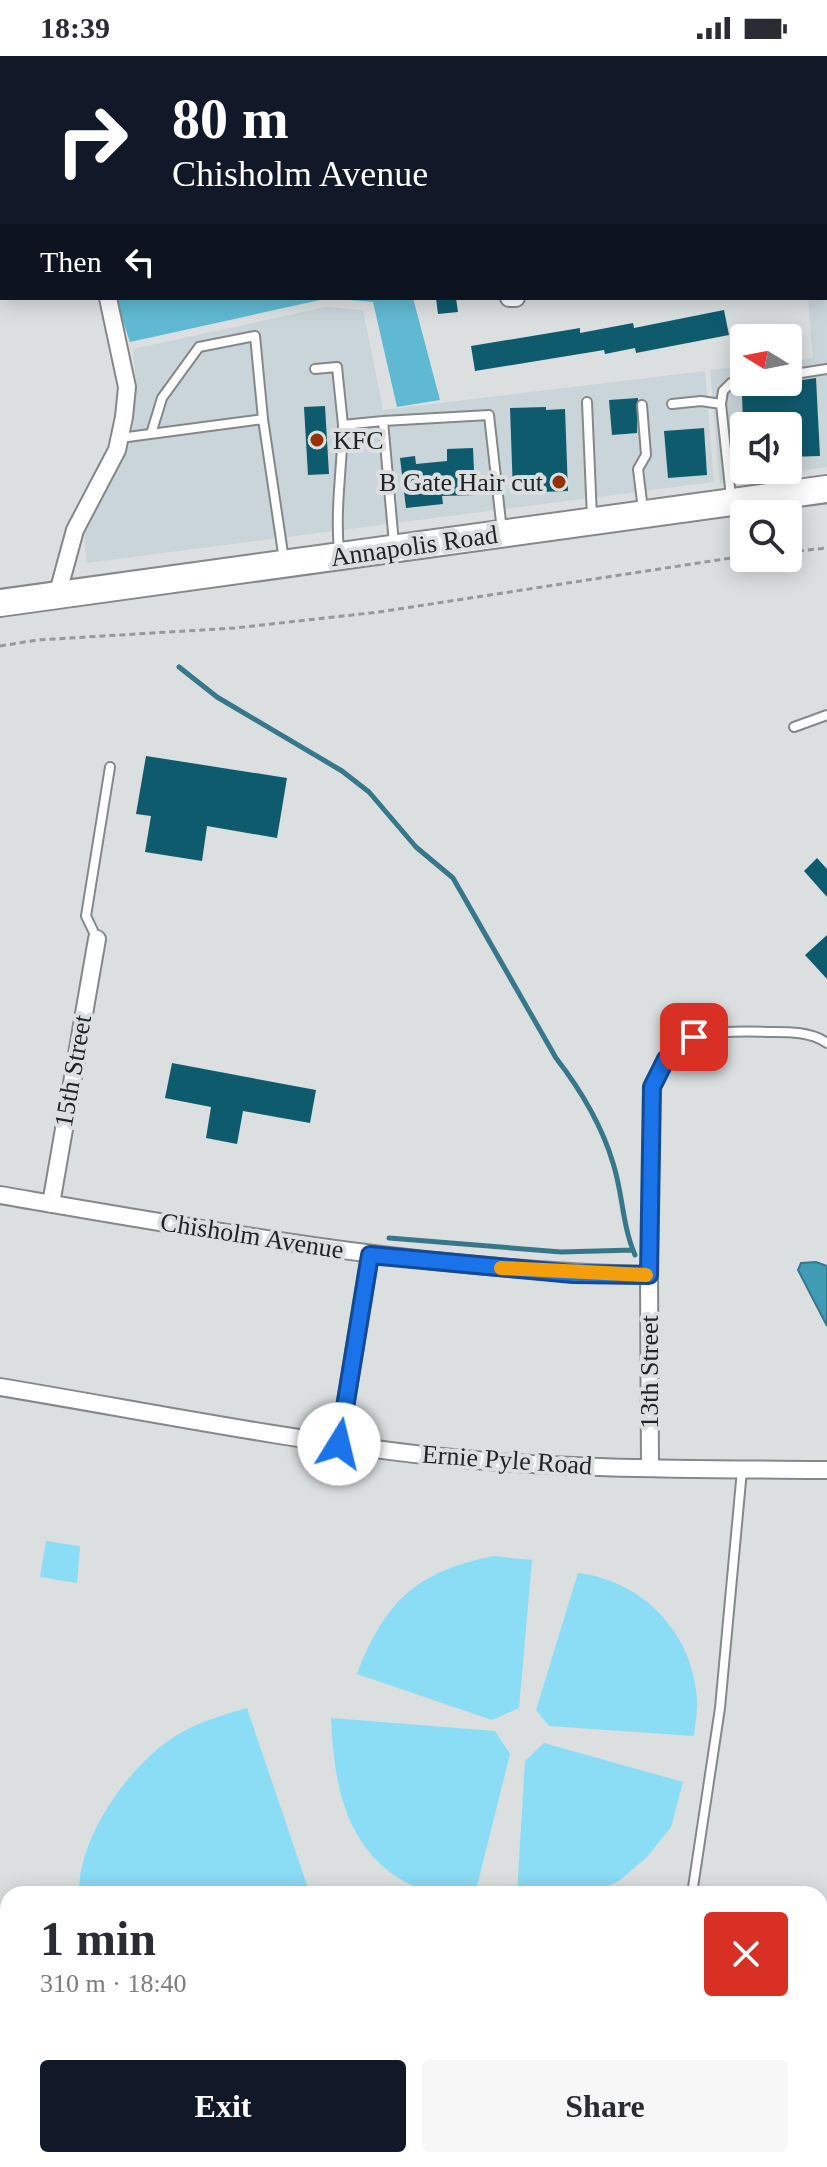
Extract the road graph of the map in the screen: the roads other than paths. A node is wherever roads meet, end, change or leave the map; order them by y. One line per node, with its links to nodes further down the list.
1 (108, 300): 14 (street)
2 (315, 369): 12 (lane)
3 (827, 369): 4 (lane)
4 (802, 373)
5 (730, 384): 8 (lane)
6 (587, 402): 20 (lane)
7 (672, 404): 8 (lane)
8 (721, 404): 16 (lane)
9 (642, 405): 19 (lane)
10 (263, 419): 13 (lane); 13 (lane); 24 (lane)
11 (383, 421): 12 (lane); 21 (lane); 22 (lane)
12 (343, 425): 23 (lane)
13 (151, 434): 14 (lane)
14 (120, 438): 25 (street)
15 (827, 489): 17 (main road, Annapolis Road)
16 (731, 500)
17 (746, 500)
18 (730, 502): 19 (main road, Annapolis Road)
19 (644, 515): 20 (main road, Annapolis Road)
20 (592, 522): 21 (main road, Annapolis Road)
21 (503, 534): 22 (main road, Annapolis Road)
22 (394, 549): 23 (main road, Annapolis Road)
23 (339, 557): 24 (main road, Annapolis Road)
24 (284, 564): 25 (main road, Annapolis Road)
25 (57, 596): 26 (main road, Annapolis Road)
26 (0, 603)
27 (827, 715): 28 (lane)
28 (794, 727)
29 (110, 767): 30 (lane)
30 (97, 939): 33 (street, 15th Street)
31 (827, 1043): 35 (lane)
32 (0, 1195): 33 (street, Chisholm Avenue)
33 (51, 1204): 34 (street, Chisholm Avenue)
34 (370, 1255): 35 (street, Chisholm Avenue); 37 (street)
35 (649, 1275): 38 (street, 13th Street)
36 (0, 1387): 37 (street, Ernie Pyle Road)
37 (339, 1444): 38 (street, Ernie Pyle Road)
38 (650, 1468): 39 (street, Ernie Pyle Road)
39 (742, 1469): 40 (street, Ernie Pyle Road); 41 (lane)
40 (827, 1470)
41 (693, 1886)

